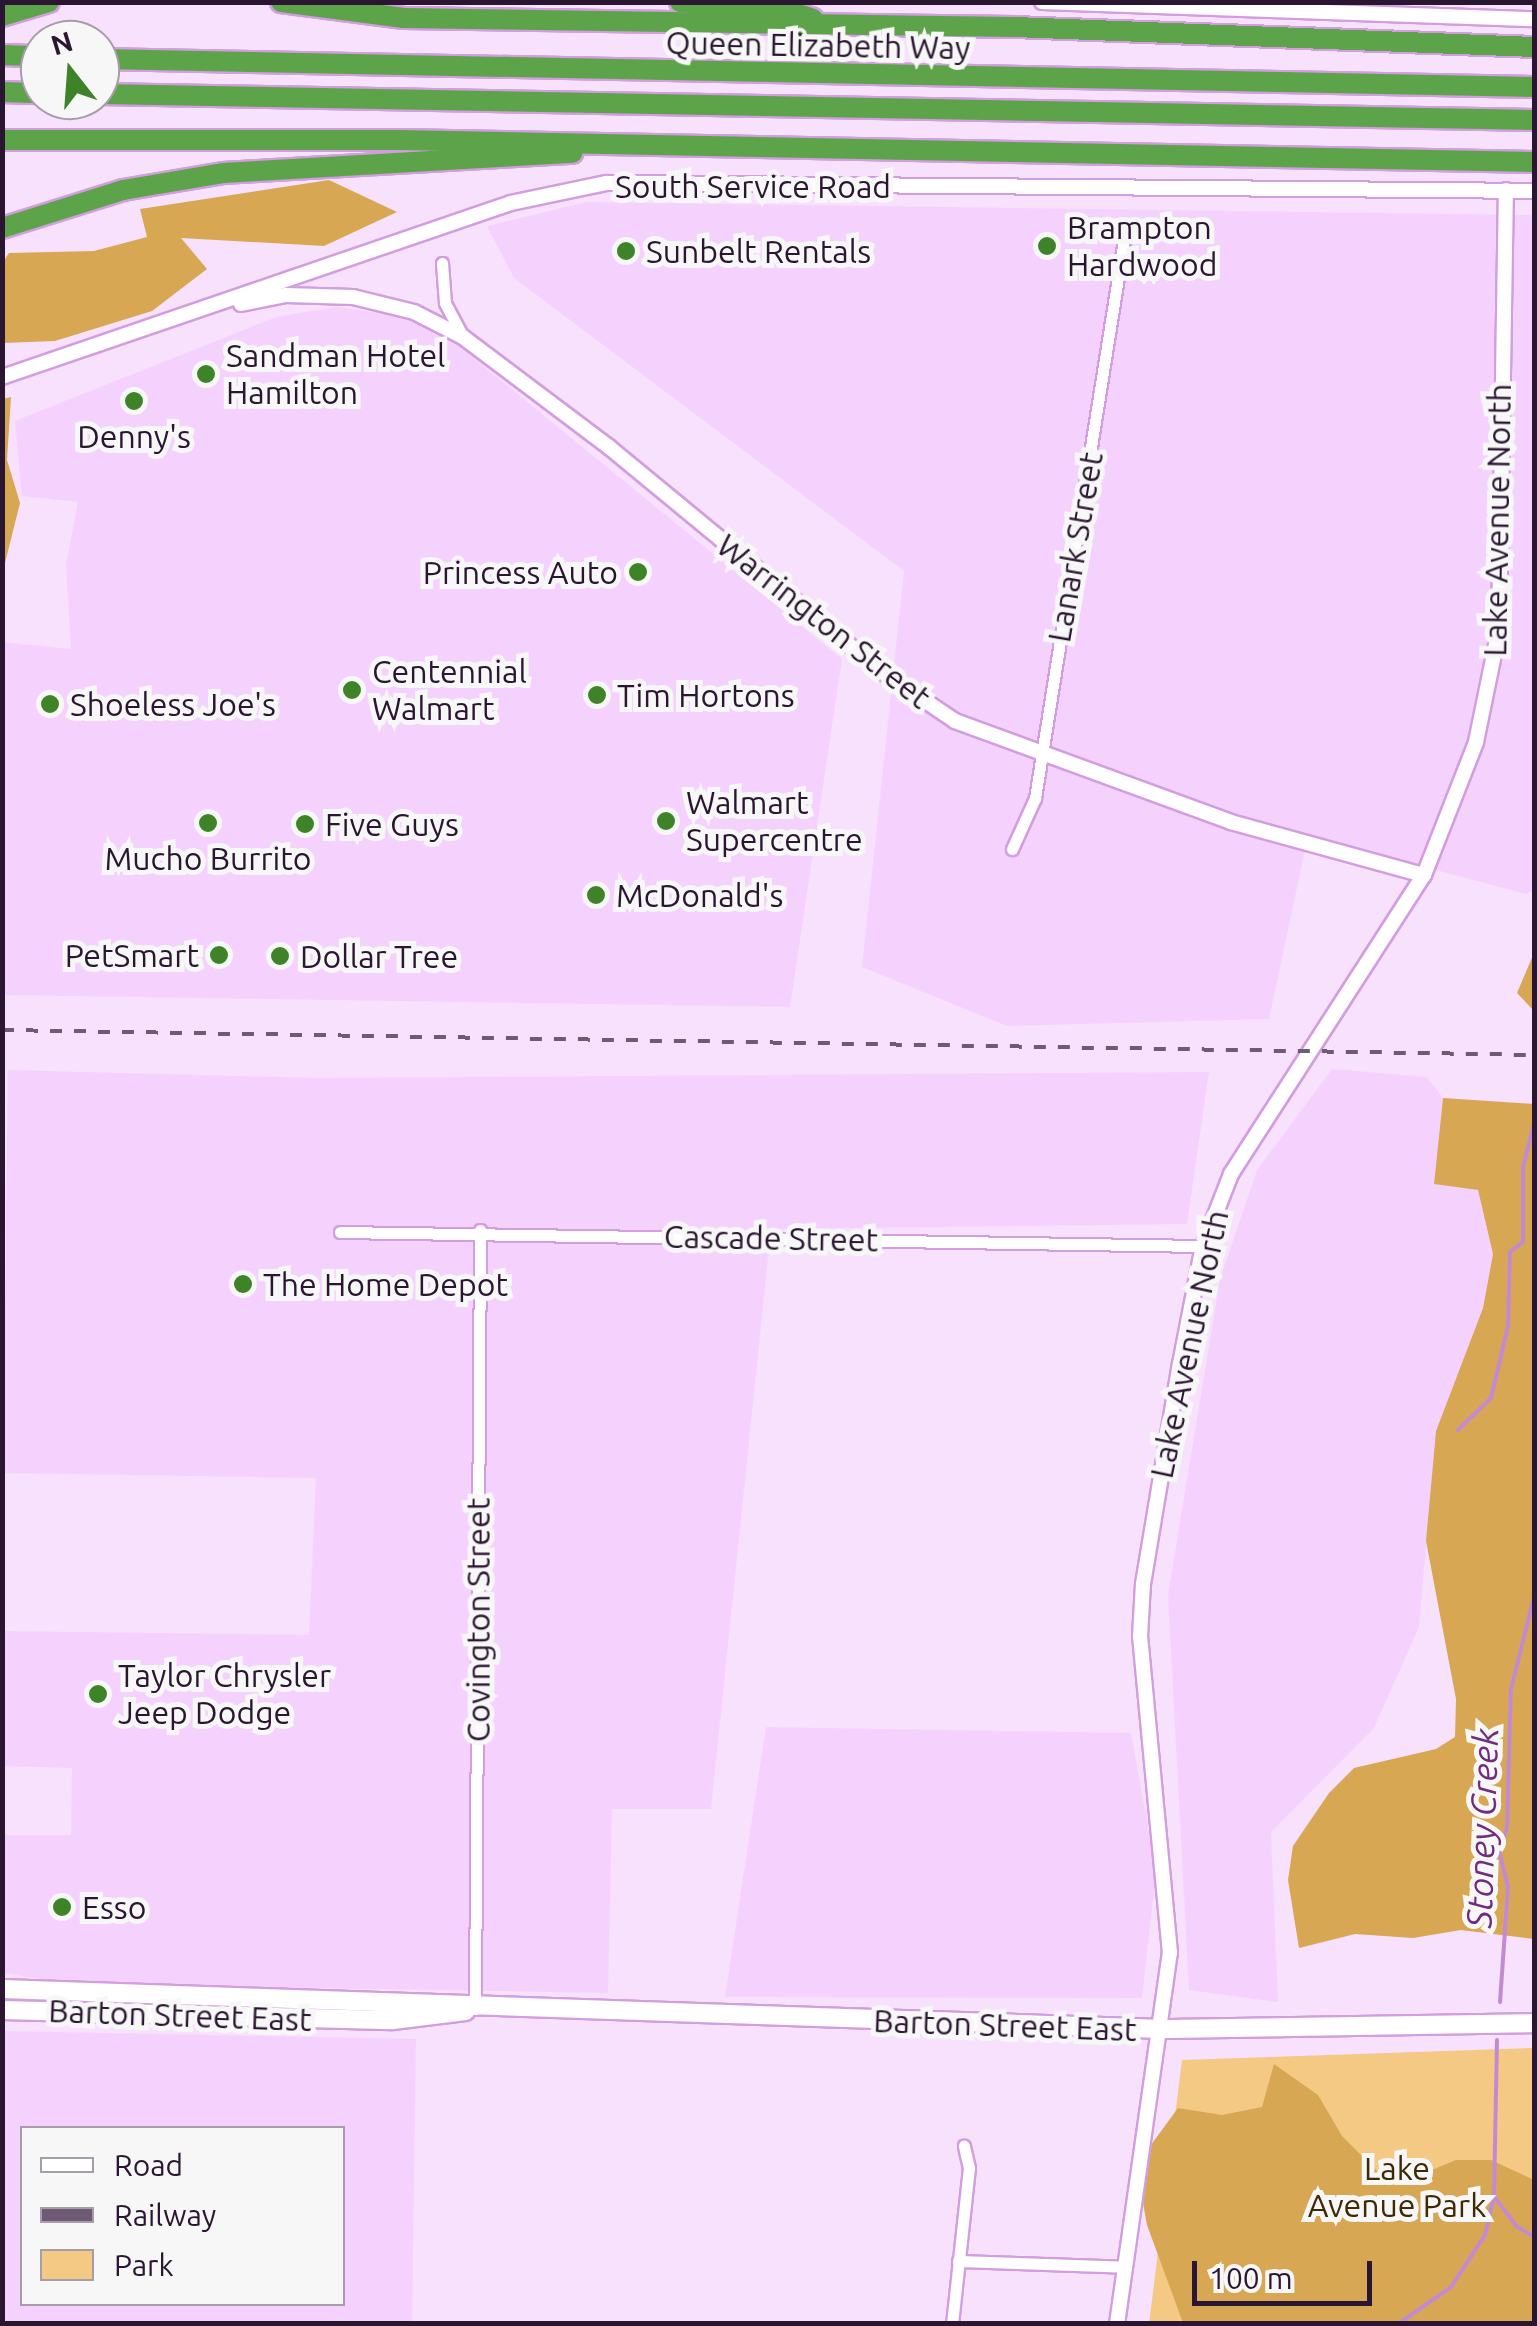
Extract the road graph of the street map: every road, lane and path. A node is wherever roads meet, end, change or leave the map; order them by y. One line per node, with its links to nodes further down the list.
1 (49, 2): 5 (highway)
2 (281, 2): 7 (highway)
3 (680, 2): 7 (highway)
4 (1042, 2): 6 (street)
5 (2, 16)
6 (1534, 19)
7 (834, 26): 8 (highway)
8 (1534, 47)
9 (120, 59): 10 (highway, Queen Elizabeth Way)
10 (1534, 87)
11 (120, 94): 12 (highway, Queen Elizabeth Way)
12 (1534, 120)
13 (2, 140): 14 (highway)
14 (618, 145): 15 (highway); 18 (highway)
15 (1534, 162)
16 (1506, 190): 17 (street, South Service Road); 21 (street, South Service Road); 26 (street, Lake Avenue North)
17 (1534, 191)
18 (2, 228)
19 (1124, 240): 24 (street, Lanark Street)
20 (442, 263): 22 (street)
21 (202, 311): 22 (street, Warrington Street); 23 (street, South Service Road)
22 (463, 337): 24 (street, Warrington Street)
23 (2, 378)
24 (1040, 748): 25 (street, Lanark Street); 26 (street, Warrington Street)
25 (1012, 849)
26 (1424, 875): 29 (street, Lake Avenue North)
27 (480, 1230): 28 (street, Cascade Street); 29 (street, Cascade Street); 32 (street, Covington Street)
28 (340, 1232)
29 (1203, 1246): 36 (street, Lake Avenue North)
30 (2, 1989): 31 (main road, Barton Street East)
31 (132, 1992): 32 (main road, Barton Street East); 34 (main road)
32 (476, 2009): 34 (main road, Barton Street East); 36 (main road, Barton Street East)
33 (2, 2010): 34 (main road, Barton Street East)
34 (131, 2013)
35 (1534, 2022): 36 (main road, Barton Street East)
36 (1162, 2030): 39 (street, Lake Avenue North)
37 (964, 2146): 38 (street)
38 (958, 2261): 39 (street); 40 (street)
39 (1126, 2268): 41 (street, Lake Avenue North)
40 (952, 2324)
41 (1118, 2324)

